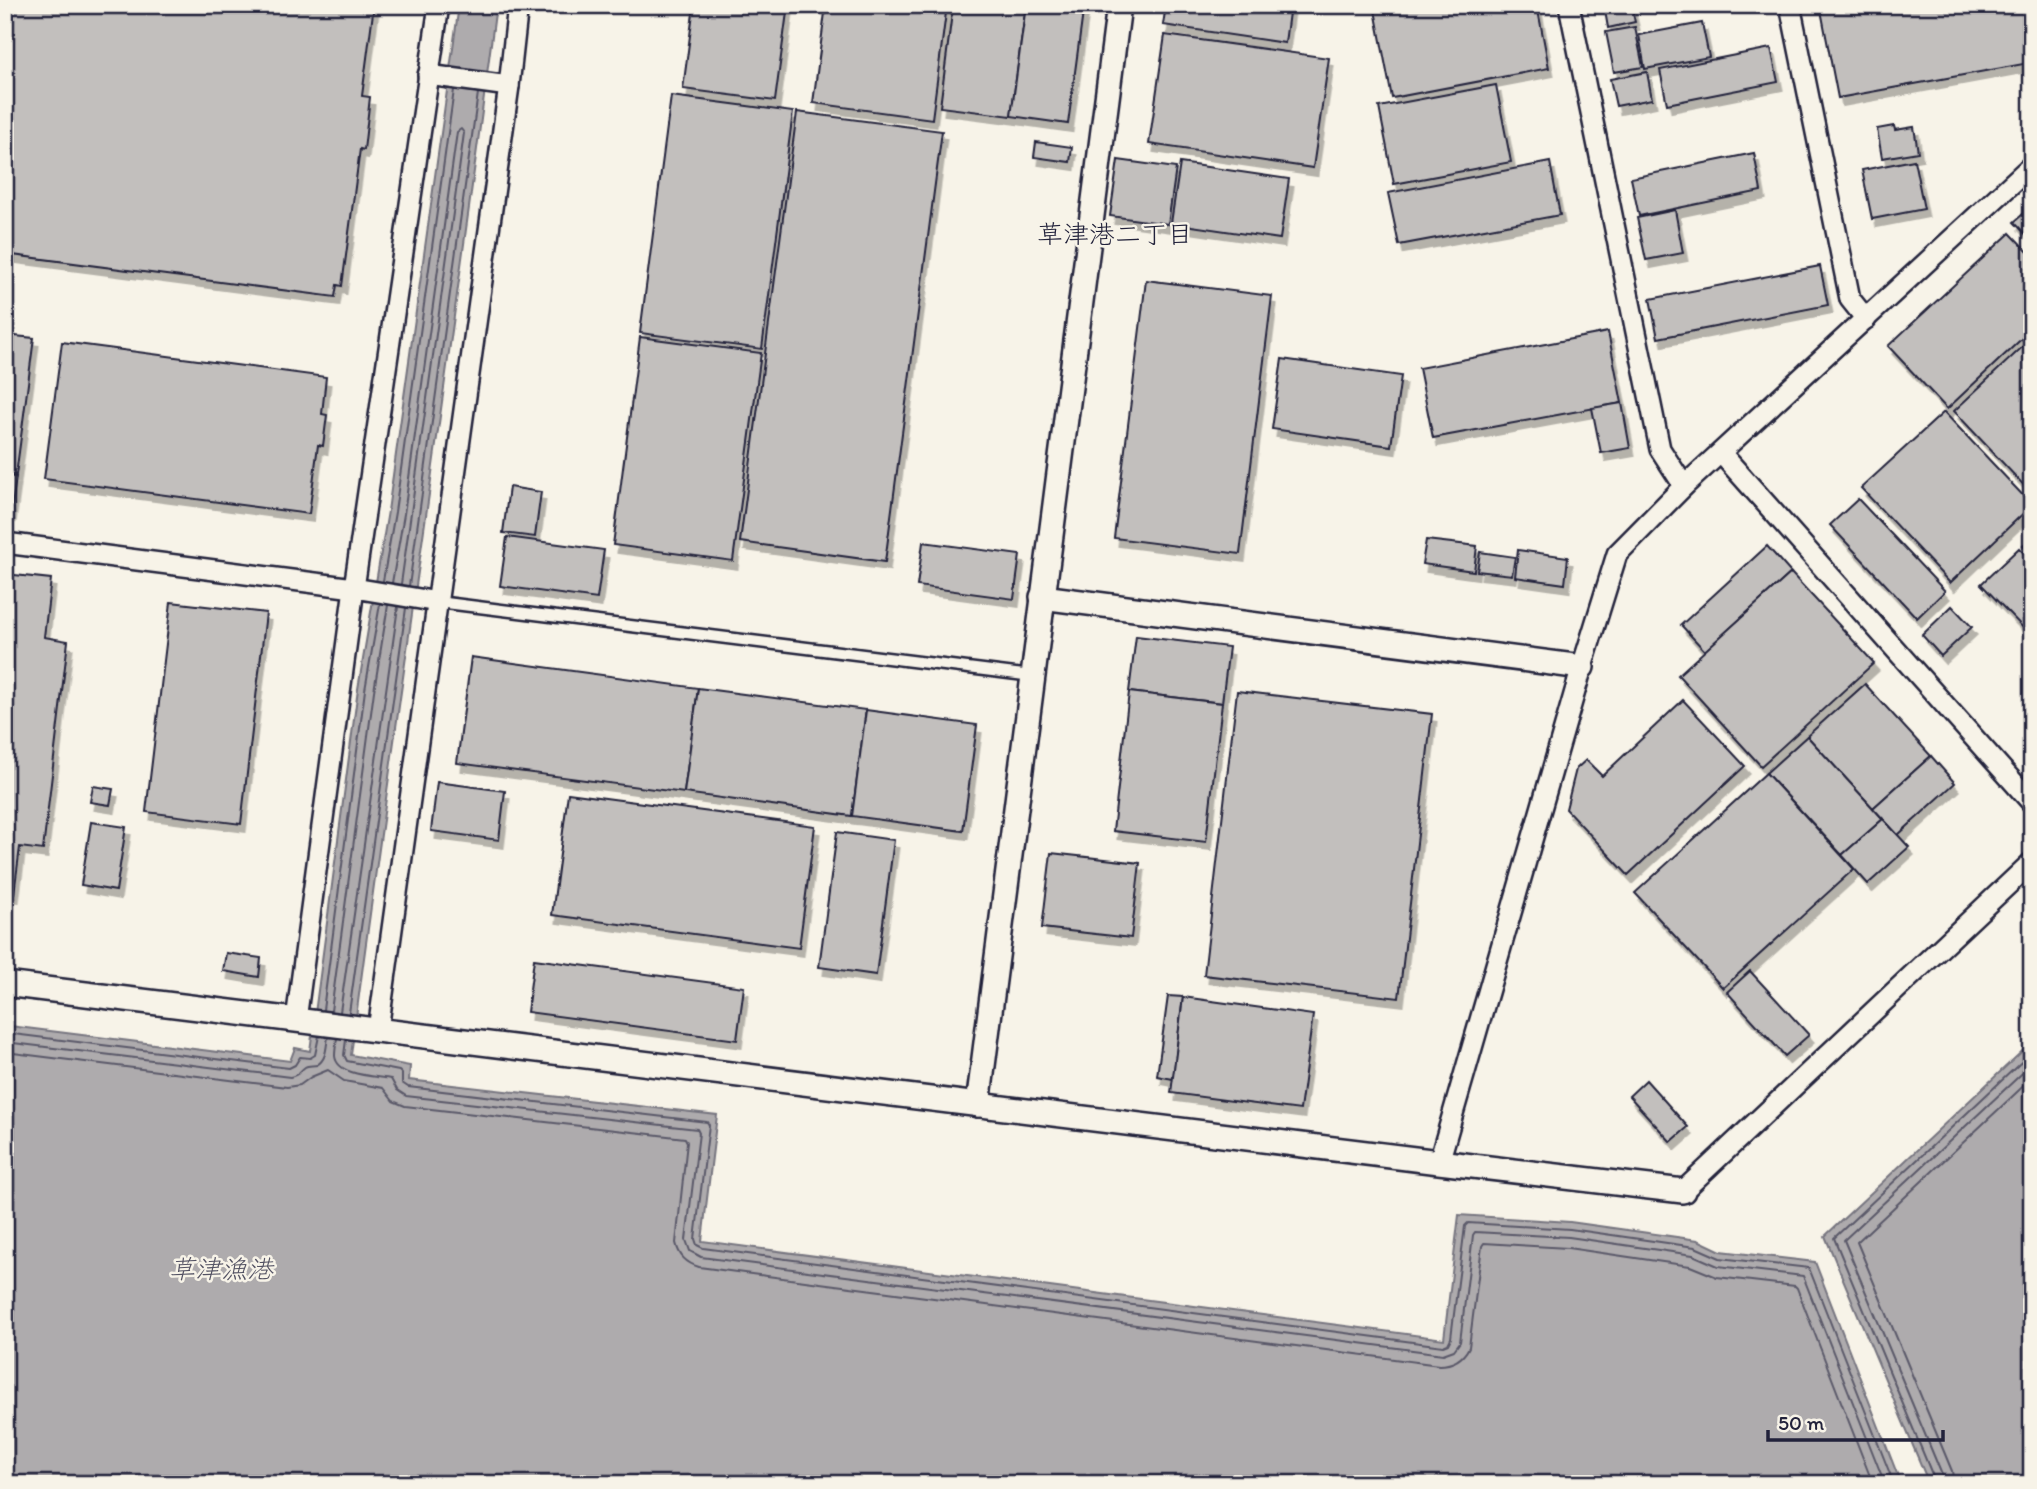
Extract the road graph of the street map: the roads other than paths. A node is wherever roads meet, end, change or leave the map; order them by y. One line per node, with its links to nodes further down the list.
1 (439, 5): 6 (street)
2 (518, 5): 7 (street)
3 (1118, 5): 14 (street)
4 (1569, 5): 11 (street)
5 (1790, 5): 9 (street)
6 (437, 76): 7 (street); 13 (street)
7 (500, 85): 15 (street)
8 (2032, 165): 9 (street)
9 (1866, 319): 10 (street)
10 (1721, 453): 11 (street); 18 (street)
11 (1684, 486): 16 (street)
12 (5, 543): 13 (street)
13 (362, 589): 15 (street); 21 (street)
14 (1042, 597): 16 (street); 17 (street)
15 (431, 601): 17 (lane); 22 (street)
16 (1582, 667): 24 (street)
17 (1033, 676): 23 (street)
18 (2032, 803)
19 (2032, 862): 25 (street)
20 (5, 984): 21 (street)
21 (301, 1020): 22 (street)
22 (371, 1029): 23 (street)
23 (978, 1105): 24 (street)
24 (1439, 1162): 25 (street)
25 (1683, 1191)

